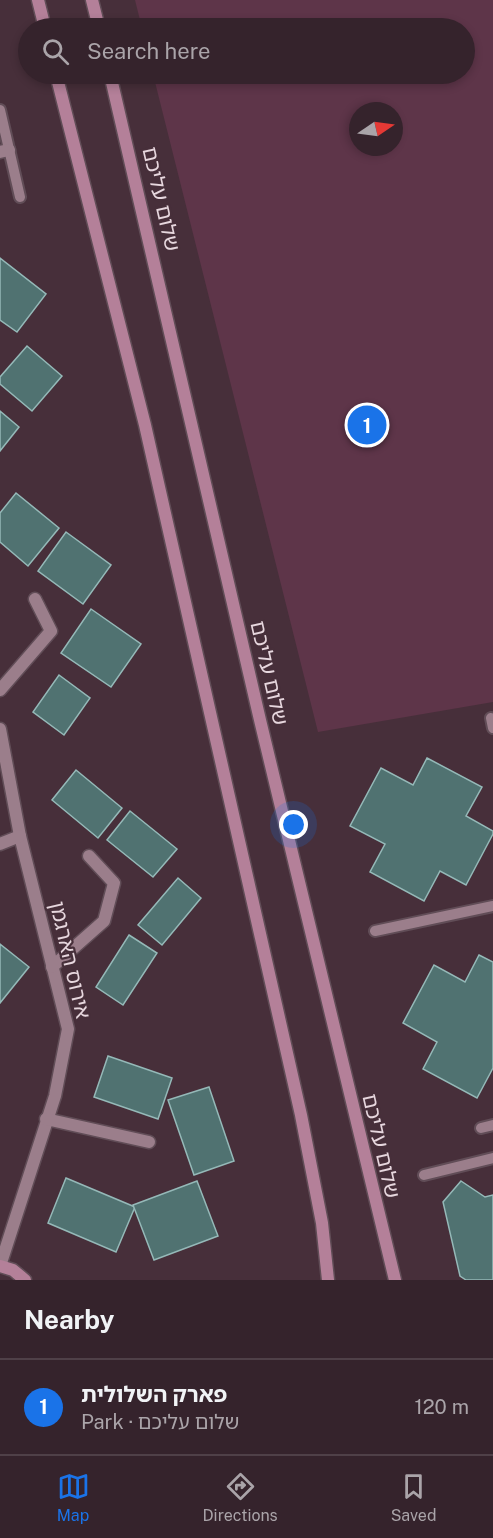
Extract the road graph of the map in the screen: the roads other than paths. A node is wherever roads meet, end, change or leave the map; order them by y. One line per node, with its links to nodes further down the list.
1 (38, 0): 3 (main road)
2 (92, 0): 4 (main road)
3 (42, 18)
4 (96, 18)
5 (59, 84): 27 (main road)
6 (112, 84): 28 (main road, שלום עליכם)
7 (0, 110): 8 (lane)
8 (5, 151): 9 (lane)
9 (20, 197)
10 (35, 599): 11 (street)
11 (0, 690)
12 (0, 729): 13 (street, אירוס הארגמן)
13 (20, 837): 14 (street); 18 (street, אירוס הארגמן)
14 (0, 844)
15 (89, 856): 18 (street)
16 (493, 906): 17 (lane)
17 (375, 931)
18 (52, 967): 19 (street, אירוס הארגמן)
19 (46, 1119): 22 (street); 25 (street, אירוס הארגמן)
20 (493, 1125): 21 (lane)
21 (481, 1128)
22 (149, 1142)
23 (493, 1158): 24 (lane)
24 (424, 1175)
25 (0, 1266): 26 (main road)
26 (25, 1280)
27 (328, 1280)
28 (395, 1280)

